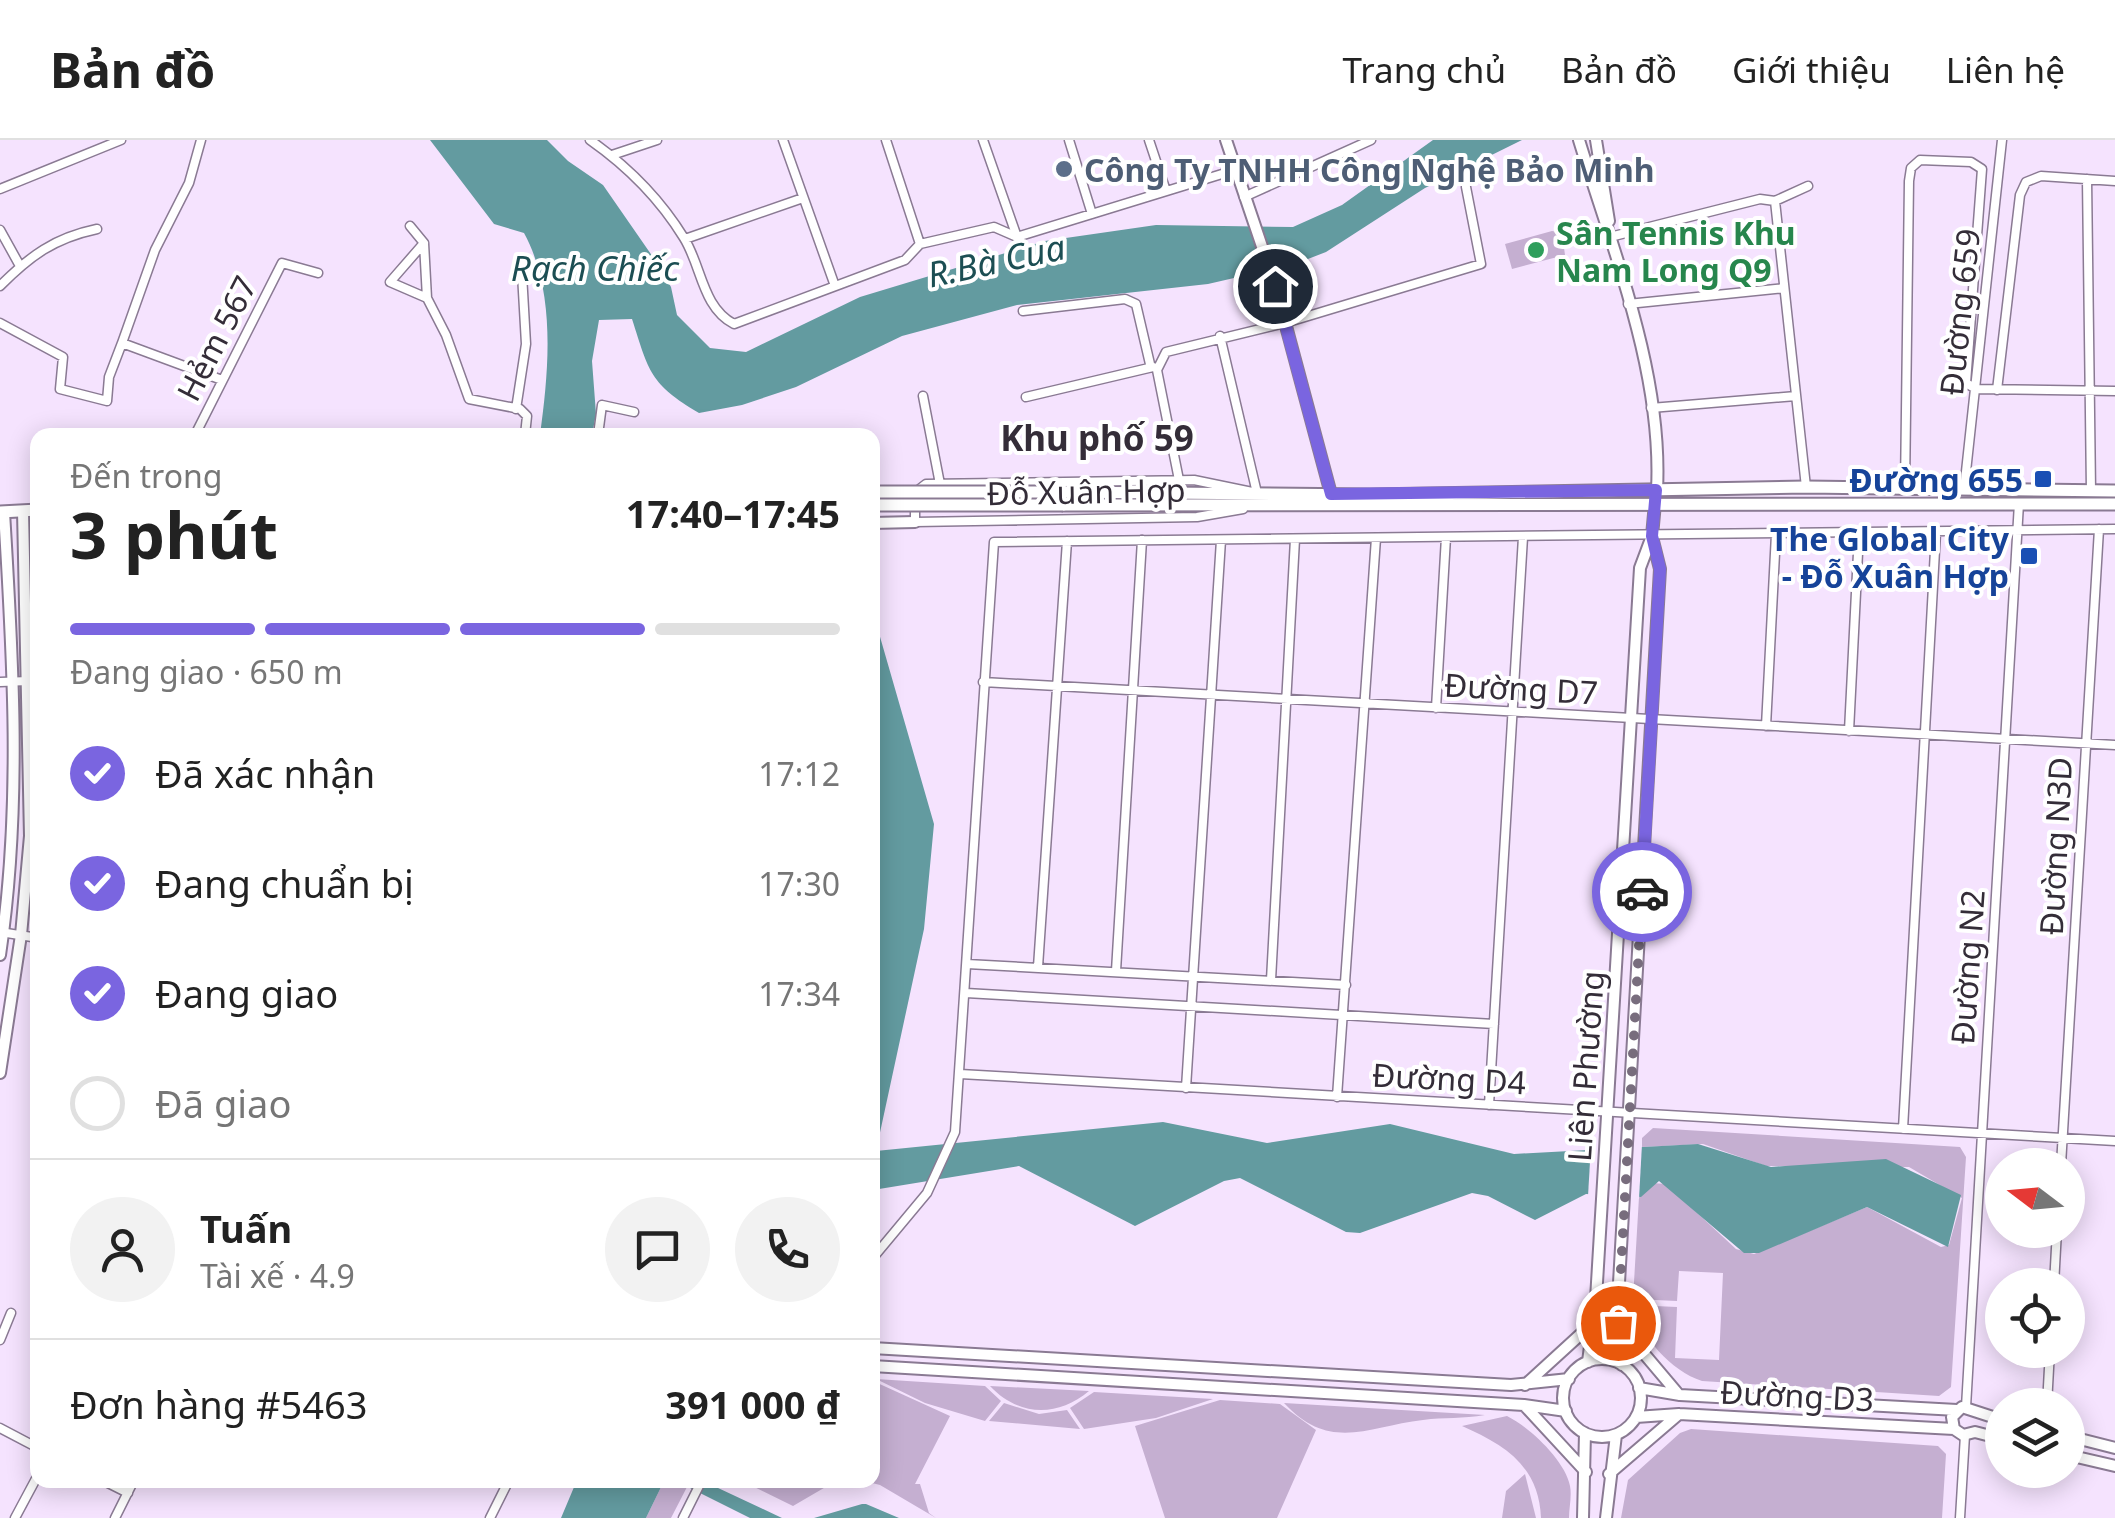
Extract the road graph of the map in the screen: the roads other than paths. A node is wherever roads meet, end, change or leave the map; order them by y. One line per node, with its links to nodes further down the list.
1 (121, 140): 21 (street)
2 (201, 140): 47 (street)
3 (590, 140): 15 (street)
4 (657, 140): 15 (street)
5 (783, 140): 23 (street)
6 (886, 140): 34 (street)
7 (983, 140): 30 (street)
8 (1069, 140): 26 (street)
9 (1148, 140): 22 (street)
10 (1226, 140): 16 (street)
11 (1371, 140): 25 (street)
12 (2002, 140): 50 (street, Đường 659)
13 (1596, 141): 31 (street, Liên Phường)
14 (1580, 142): 31 (street, Liên Phường)
15 (612, 155): 32 (street)
16 (1235, 170): 22 (street); 25 (street)
17 (2086, 179): 18 (street); 51 (street); 52 (street)
18 (2115, 181)
19 (1808, 186): 24 (street)
20 (1466, 188): 45 (street)
21 (0, 189)
22 (1166, 191): 26 (street)
23 (804, 198): 32 (street); 39 (street)
24 (1775, 201): 31 (street); 40 (street)
25 (1246, 202): 45 (street)
26 (1092, 214): 30 (street)
27 (410, 226): 33 (street)
28 (97, 229): 35 (street)
29 (0, 230): 35 (street)
30 (1016, 237): 34 (street)
31 (1610, 237): 42 (street, Liên Phường)
32 (685, 239): 39 (street)
33 (424, 242): 41 (street); 41 (street)
34 (920, 244): 39 (street)
35 (20, 266): 38 (street)
36 (318, 273): 49 (street, Hẻm 567)
37 (522, 274): 57 (street)
38 (0, 286)
39 (835, 286)
40 (1784, 288): 42 (street); 55 (street)
41 (427, 298): 57 (street)
42 (1628, 304): 58 (street, Liên Phường)
43 (1022, 311): 48 (street)
44 (0, 323): 47 (street)
45 (1285, 323): 46 (street); 70 (street)
46 (1220, 336): 48 (street); 74 (street)
47 (122, 343): 49 (street)
48 (1155, 365): 56 (street); 63 (street)
49 (222, 380): 60 (street, Hẻm 567)
50 (1976, 389): 51 (street); 66 (street); 71 (street, Đường 659)
51 (1997, 390): 52 (street)
52 (2090, 391): 53 (street); 67 (street)
53 (2115, 391)
54 (923, 396): 64 (street)
55 (1796, 396): 58 (street); 65 (street)
56 (1026, 397)
57 (516, 408): 61 (street)
58 (1651, 408): 72 (street, Liên Phường)
59 (634, 412): 62 (street)
60 (199, 428)
61 (525, 428)
62 (599, 428)
63 (1180, 480): 64 (street, Đỗ Xuân Hợp); 74 (street, Đỗ Xuân Hợp)
64 (940, 484): 82 (street, Đỗ Xuân Hợp)
65 (1806, 487): 66 (main road, Đỗ Xuân Hợp); 72 (main road, Đỗ Xuân Hợp)
66 (1905, 489): 71 (main road, Đỗ Xuân Hợp)
67 (2091, 491): 68 (main road, Đỗ Xuân Hợp); 71 (main road, Đỗ Xuân Hợp)
68 (2115, 491)
69 (880, 492): 73 (main road, bridge)
70 (1331, 494): 72 (main road, Đỗ Xuân Hợp); 74 (main road, Đỗ Xuân Hợp); 78 (main road)
71 (1964, 496): 72 (main road, Đỗ Xuân Hợp); 75 (main road, Đỗ Xuân Hợp)
72 (1656, 497): 78 (main road, Đỗ Xuân Hợp); 90 (street, Liên Phường)
73 (1062, 498): 74 (main road, Đỗ Xuân Hợp); 77 (main road, bridge)
74 (1257, 500): 78 (main road, Đỗ Xuân Hợp); 82 (street, Đỗ Xuân Hợp)
75 (2019, 504): 76 (main road, Đỗ Xuân Hợp); 86 (street, Đường N2)
76 (2115, 504)
77 (880, 506)
78 (1332, 508)
79 (24, 510): 80 (main road); 81 (main road); 98 (street)
80 (30, 510)
81 (2, 512): 99 (street)
82 (915, 522): 83 (street, Đỗ Xuân Hợp)
83 (880, 523)
84 (2099, 529): 85 (street); 86 (street); 115 (street, Đường N3D)
85 (2115, 529)
86 (2018, 530): 87 (street); 114 (street, Đường N2)
87 (1936, 532): 88 (street); 113 (street)
88 (1859, 533): 89 (street); 112 (street)
89 (1776, 534): 90 (street); 111 (street)
90 (1652, 536): 91 (street); 109 (street, Liên Phường); 110 (street, Liên Phường)
91 (1523, 537): 93 (street); 108 (street)
92 (1376, 538): 93 (street); 94 (street); 106 (street)
93 (1446, 538): 107 (street)
94 (1295, 539): 96 (street); 105 (street)
95 (1142, 540): 96 (street); 97 (street); 102 (street)
96 (1222, 540): 104 (street)
97 (1067, 541): 100 (street); 101 (street)
98 (29, 681): 99 (street); 103 (street)
99 (6, 682): 118 (street)
100 (983, 682): 101 (street, Đường D7); 124 (street)
101 (1057, 686): 102 (street, Đường D7); 125 (street)
102 (1133, 690): 104 (street, Đường D7); 126 (street)
103 (30, 695)
104 (1212, 695): 105 (street, Đường D7); 127 (street)
105 (1286, 699): 106 (street, Đường D7); 128 (street)
106 (1364, 704): 107 (street, Đường D7); 129 (street)
107 (1436, 708): 108 (street, Đường D7)
108 (1512, 712): 109 (street, Đường D7); 133 (street)
109 (1631, 720): 110 (street, Đường D7); 139 (street, Liên Phường)
110 (1651, 720): 111 (street, Đường D7); 140 (street, Liên Phường)
111 (1766, 726): 112 (street, Đường D7)
112 (1849, 731): 113 (street, Đường D7)
113 (1924, 735): 114 (street, Đường D7); 141 (street)
114 (2006, 739): 115 (street, Đường D7); 142 (street, Đường N2)
115 (2086, 743): 116 (street, Đường D7); 143 (street, Đường N3D)
116 (2115, 745)
117 (30, 751): 118 (street)
118 (14, 752): 120 (street)
119 (30, 808): 121 (street)
120 (2, 932): 121 (street); 123 (street)
121 (21, 935): 122 (street); 134 (street)
122 (30, 937)
123 (0, 954)
124 (967, 964): 125 (street); 130 (street)
125 (1038, 967): 126 (street)
126 (1116, 972): 127 (street)
127 (1194, 976): 128 (street); 131 (street)
128 (1271, 980): 129 (street)
129 (1346, 984): 132 (street)
130 (966, 994): 131 (street); 135 (street)
131 (1192, 1007): 132 (street); 136 (street)
132 (1343, 1016): 133 (street); 137 (street)
133 (1494, 1024): 138 (street)
134 (0, 1073)
135 (960, 1074): 136 (street, Đường D4); 146 (street)
136 (1186, 1088): 137 (street, Đường D4)
137 (1338, 1097): 138 (street, Đường D4)
138 (1489, 1106): 139 (street, Đường D4)
139 (1607, 1112): 140 (street, Đường D4); 148 (street, Liên Phường)
140 (1629, 1114): 141 (street, Đường D4); 149 (street, Liên Phường)
141 (1903, 1130): 142 (street, Đường D4)
142 (1982, 1134): 143 (street, Đường D4); 167 (street, Đường N2)
143 (2063, 1137): 144 (street, Đường D4); 145 (street, Đường N3D)
144 (2115, 1141)
145 (2062, 1148)
146 (880, 1249)
147 (11, 1313): 150 (street)
148 (1594, 1322): 153 (street, Liên Phường); 160 (street)
149 (1618, 1323): 154 (street, Liên Phường); 163 (street)
150 (0, 1340)
151 (880, 1348): 152 (street)
152 (992, 1355): 156 (street); 157 (street)
153 (1588, 1362): 154 (street); 158 (street)
154 (1622, 1365): 162 (street)
155 (880, 1366): 157 (street)
156 (1228, 1369): 159 (street); 161 (street)
157 (990, 1373): 161 (street)
158 (1569, 1379): 160 (street); 168 (street)
159 (1459, 1382): 160 (street); 164 (street)
160 (1525, 1385)
161 (1226, 1387): 164 (street)
162 (1640, 1388): 163 (street, Đường D3); 172 (street)
163 (1680, 1396): 166 (street, Đường D3)
164 (1458, 1401): 165 (street)
165 (1524, 1405): 168 (street); 184 (street)
166 (1856, 1405): 167 (street, Đường D3); 173 (street)
167 (1961, 1409): 170 (street); 175 (street)
168 (1566, 1411): 176 (street)
169 (1679, 1414): 172 (street, Đường D3); 173 (street, Đường D3); 185 (street)
170 (1978, 1414): 171 (street); 175 (street)
171 (1985, 1416)
172 (1636, 1417): 177 (street)
173 (1854, 1424): 175 (street, Đường D3)
174 (0, 1428): 180 (street)
175 (1965, 1432): 178 (street, Đường D3); 198 (street)
176 (1585, 1433): 177 (street); 184 (street)
177 (1616, 1435): 185 (street)
178 (1985, 1436)
179 (2085, 1440): 181 (street)
180 (30, 1444)
181 (2115, 1448)
182 (2085, 1458): 183 (street)
183 (2115, 1466)
184 (1586, 1472): 196 (street)
185 (1609, 1474): 197 (street)
186 (31, 1488): 192 (street)
187 (118, 1488): 191 (street)
188 (130, 1488): 191 (street)
189 (505, 1488): 194 (street)
190 (698, 1488): 195 (street)
191 (128, 1493): 193 (street)
192 (15, 1518)
193 (115, 1518)
194 (490, 1518)
195 (683, 1518)
196 (1584, 1518)
197 (1606, 1518)
198 (1960, 1518)

